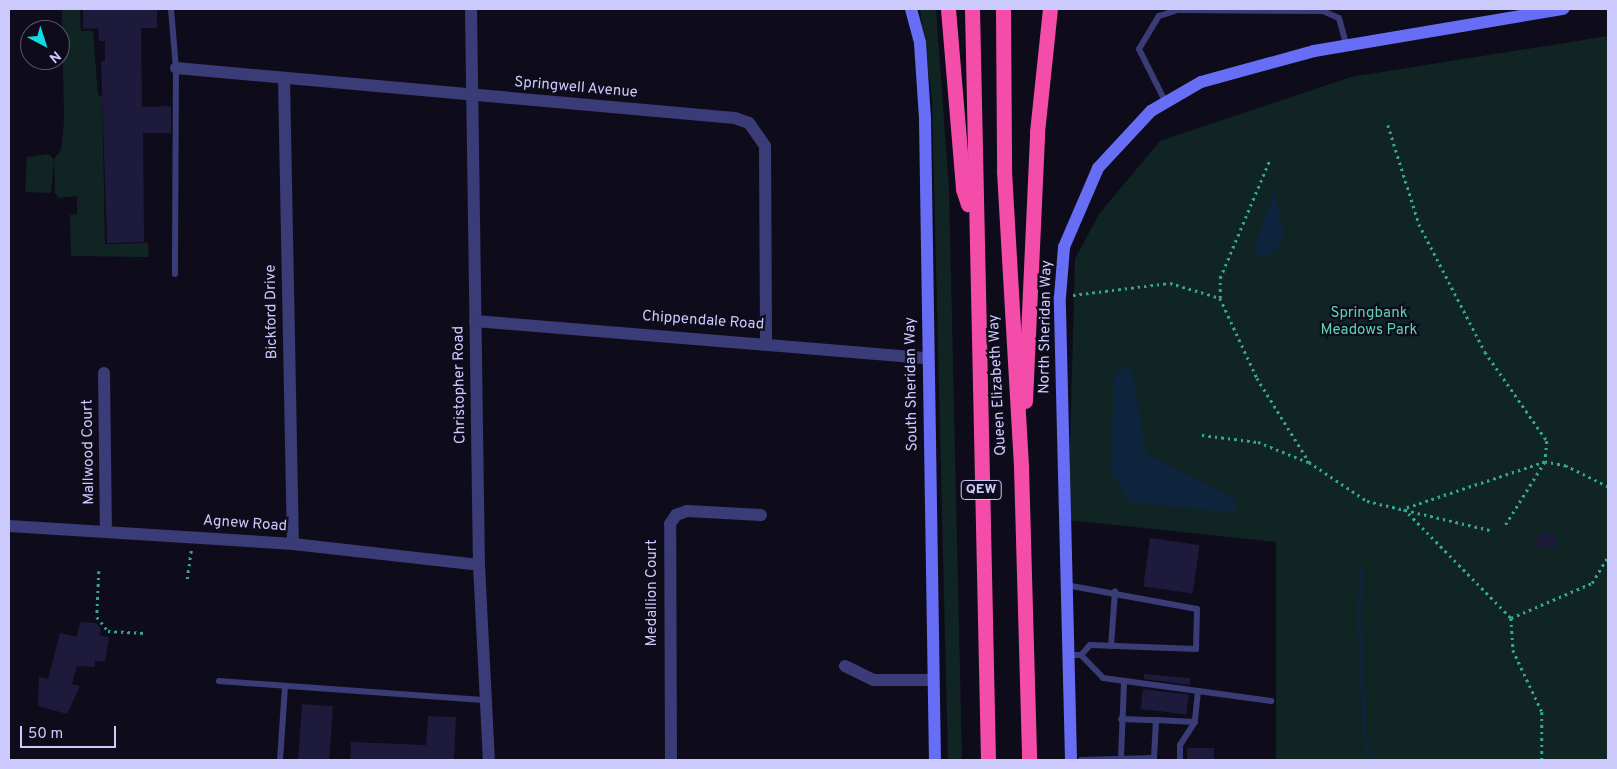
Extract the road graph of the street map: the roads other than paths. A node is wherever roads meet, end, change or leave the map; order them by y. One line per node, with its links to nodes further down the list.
1 (171, 9): 10 (lane)
2 (471, 9): 12 (street, Christopher Road)
3 (912, 9): 18 (street, South Sheridan Way)
4 (948, 9): 14 (highway)
5 (972, 9): 14 (highway, Queen Elizabeth Way / QEW)
6 (1003, 9): 20 (highway, Queen Elizabeth Way / QEW)
7 (1050, 9): 20 (highway)
8 (1563, 9): 9 (street, North Sheridan Way)
9 (1346, 45): 13 (street, North Sheridan Way); 13 (lane)
10 (176, 68): 11 (street, Springwell Avenue); 15 (lane)
11 (284, 79): 12 (street, Springwell Avenue); 24 (street, Bickford Drive)
12 (474, 95): 16 (street, Christopher Road); 17 (street, Springwell Avenue)
13 (1165, 101): 26 (street, North Sheridan Way)
14 (973, 220): 46 (highway, Queen Elizabeth Way / QEW)
15 (175, 274)
16 (476, 321): 17 (street, Chippendale Road); 25 (street, Christopher Road)
17 (766, 341): 18 (street, Chippendale Road)
18 (928, 358): 31 (street, South Sheridan Way)
19 (104, 373): 23 (street, Mallwood Court)
20 (1021, 467): 47 (highway, Queen Elizabeth Way / QEW)
21 (761, 516): 44 (street, Medallion Court)
22 (9, 526): 23 (street, Agnew Road)
23 (106, 532): 24 (street, Agnew Road)
24 (293, 544): 25 (street, Agnew Road)
25 (479, 565): 36 (street, Christopher Road)
26 (1066, 585): 27 (lane); 29 (street, North Sheridan Way)
27 (1115, 591): 28 (lane); 28 (lane)
28 (1111, 646): 29 (lane)
29 (1075, 655): 33 (lane); 48 (street, North Sheridan Way)
30 (846, 666): 31 (street)
31 (932, 680): 45 (street, South Sheridan Way)
32 (219, 681): 34 (lane)
33 (1124, 682): 35 (lane); 38 (lane)
34 (285, 686): 36 (lane); 42 (lane)
35 (1198, 691): 37 (lane); 40 (lane)
36 (486, 700): 43 (street, Christopher Road)
37 (1271, 701)
38 (1121, 719): 39 (lane); 41 (lane)
39 (1156, 720): 40 (lane); 41 (lane)
40 (1196, 722): 50 (lane)
41 (1121, 758): 49 (lane)
42 (280, 760)
43 (489, 760)
44 (671, 760)
45 (935, 760)
46 (988, 760)
47 (1029, 760)
48 (1071, 760)
49 (1082, 760)
50 (1180, 760)

